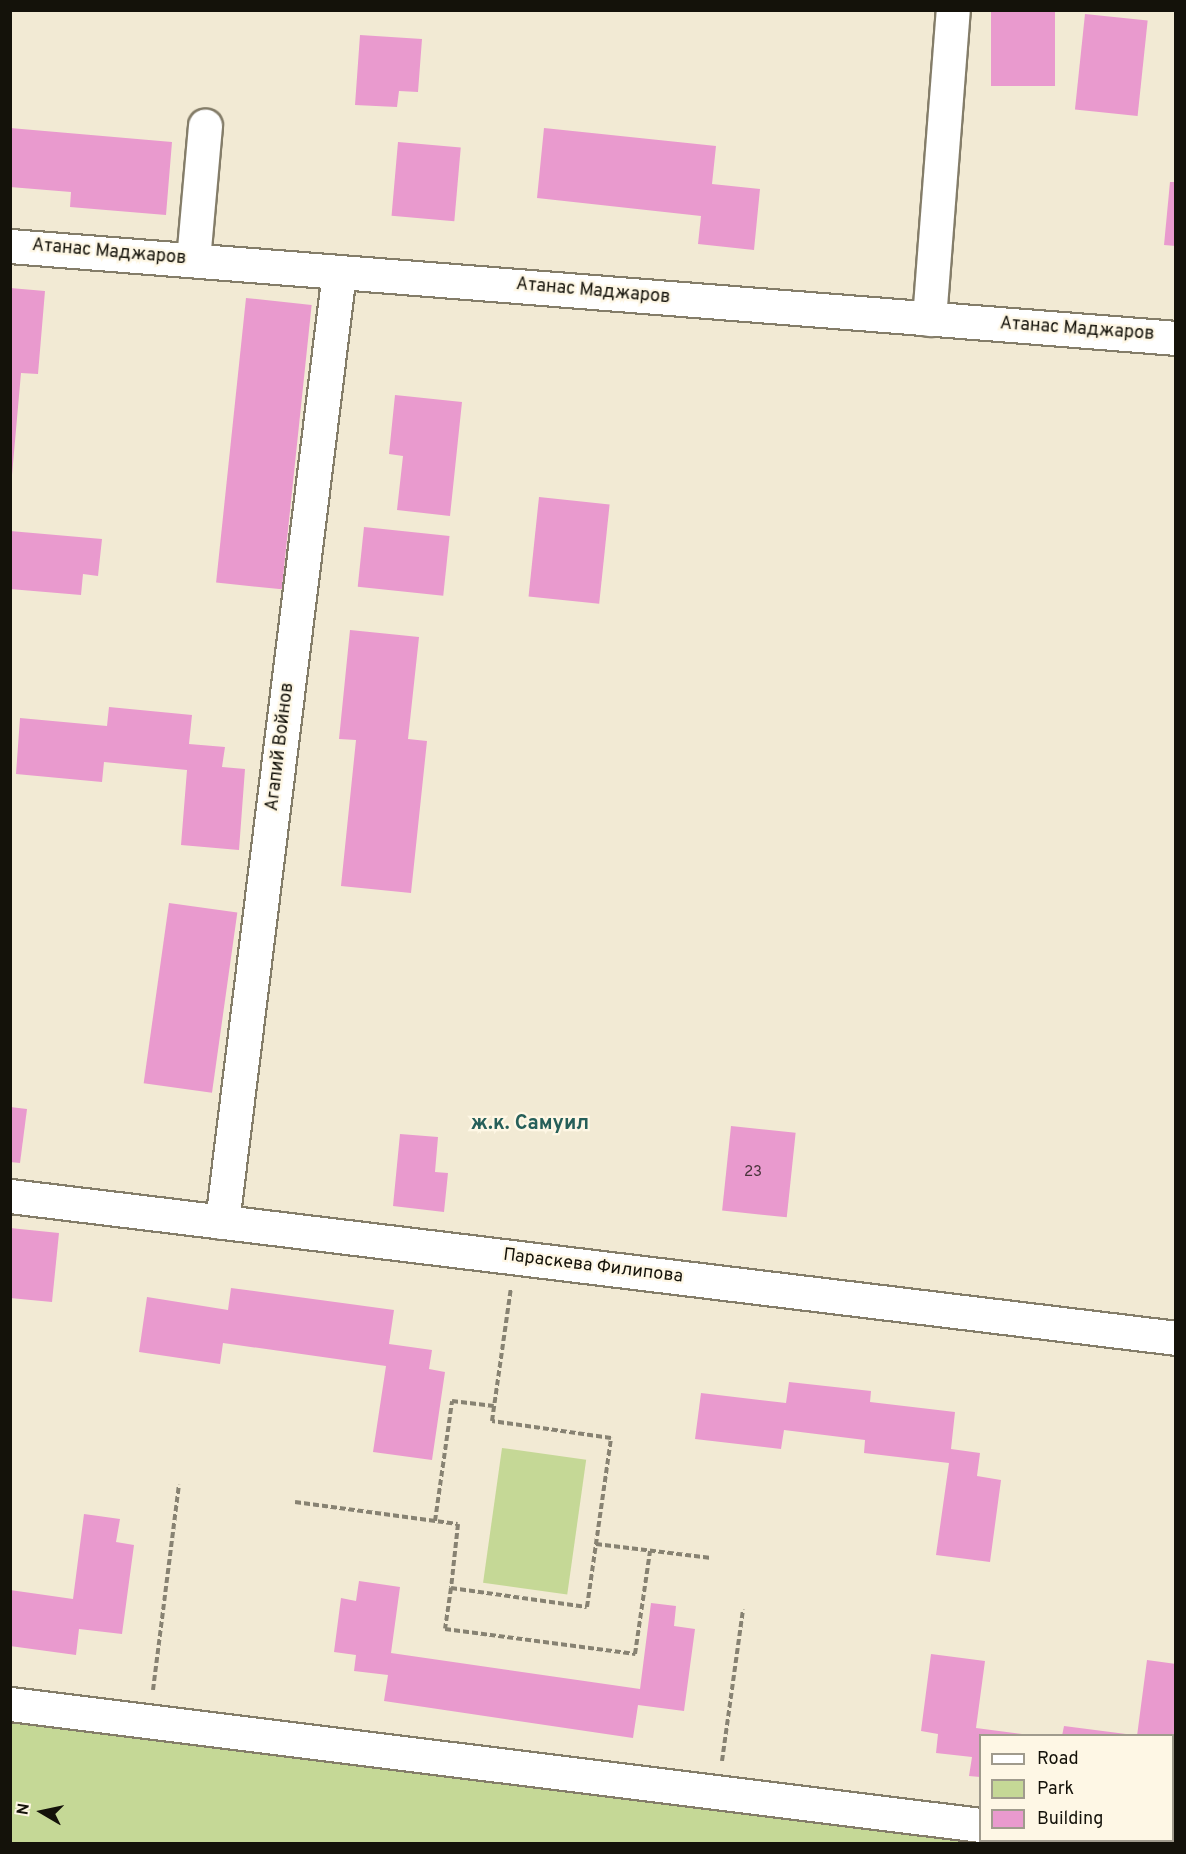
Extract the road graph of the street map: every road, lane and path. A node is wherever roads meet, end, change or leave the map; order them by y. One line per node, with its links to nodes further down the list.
1 (953, 10): 6 (street)
2 (205, 126): 4 (street)
3 (10, 246): 4 (street, Атанас Маджаров)
4 (192, 260): 5 (street, Атанас Маджаров)
5 (339, 272): 6 (street, Атанас Маджаров); 9 (street, Агапий Войнов)
6 (929, 319): 7 (street, Атанас Маджаров)
7 (1176, 338)
8 (10, 1197): 9 (street, Параскева Филипова)
9 (222, 1222): 10 (street, Параскева Филипова)
10 (515, 1258): 11 (street, Параскева Филипова); 12 (path)
11 (1176, 1338)
12 (494, 1406): 15 (path); 16 (path)
13 (179, 1485): 22 (path)
14 (295, 1502): 15 (path)
15 (435, 1521): 19 (path)
16 (596, 1544): 17 (path); 19 (path)
17 (650, 1551): 18 (path); 19 (path)
18 (711, 1558)
19 (451, 1588)
20 (743, 1609): 23 (path)
21 (10, 1704): 22 (street)
22 (149, 1721): 23 (street)
23 (718, 1792): 24 (street)
24 (979, 1825)

